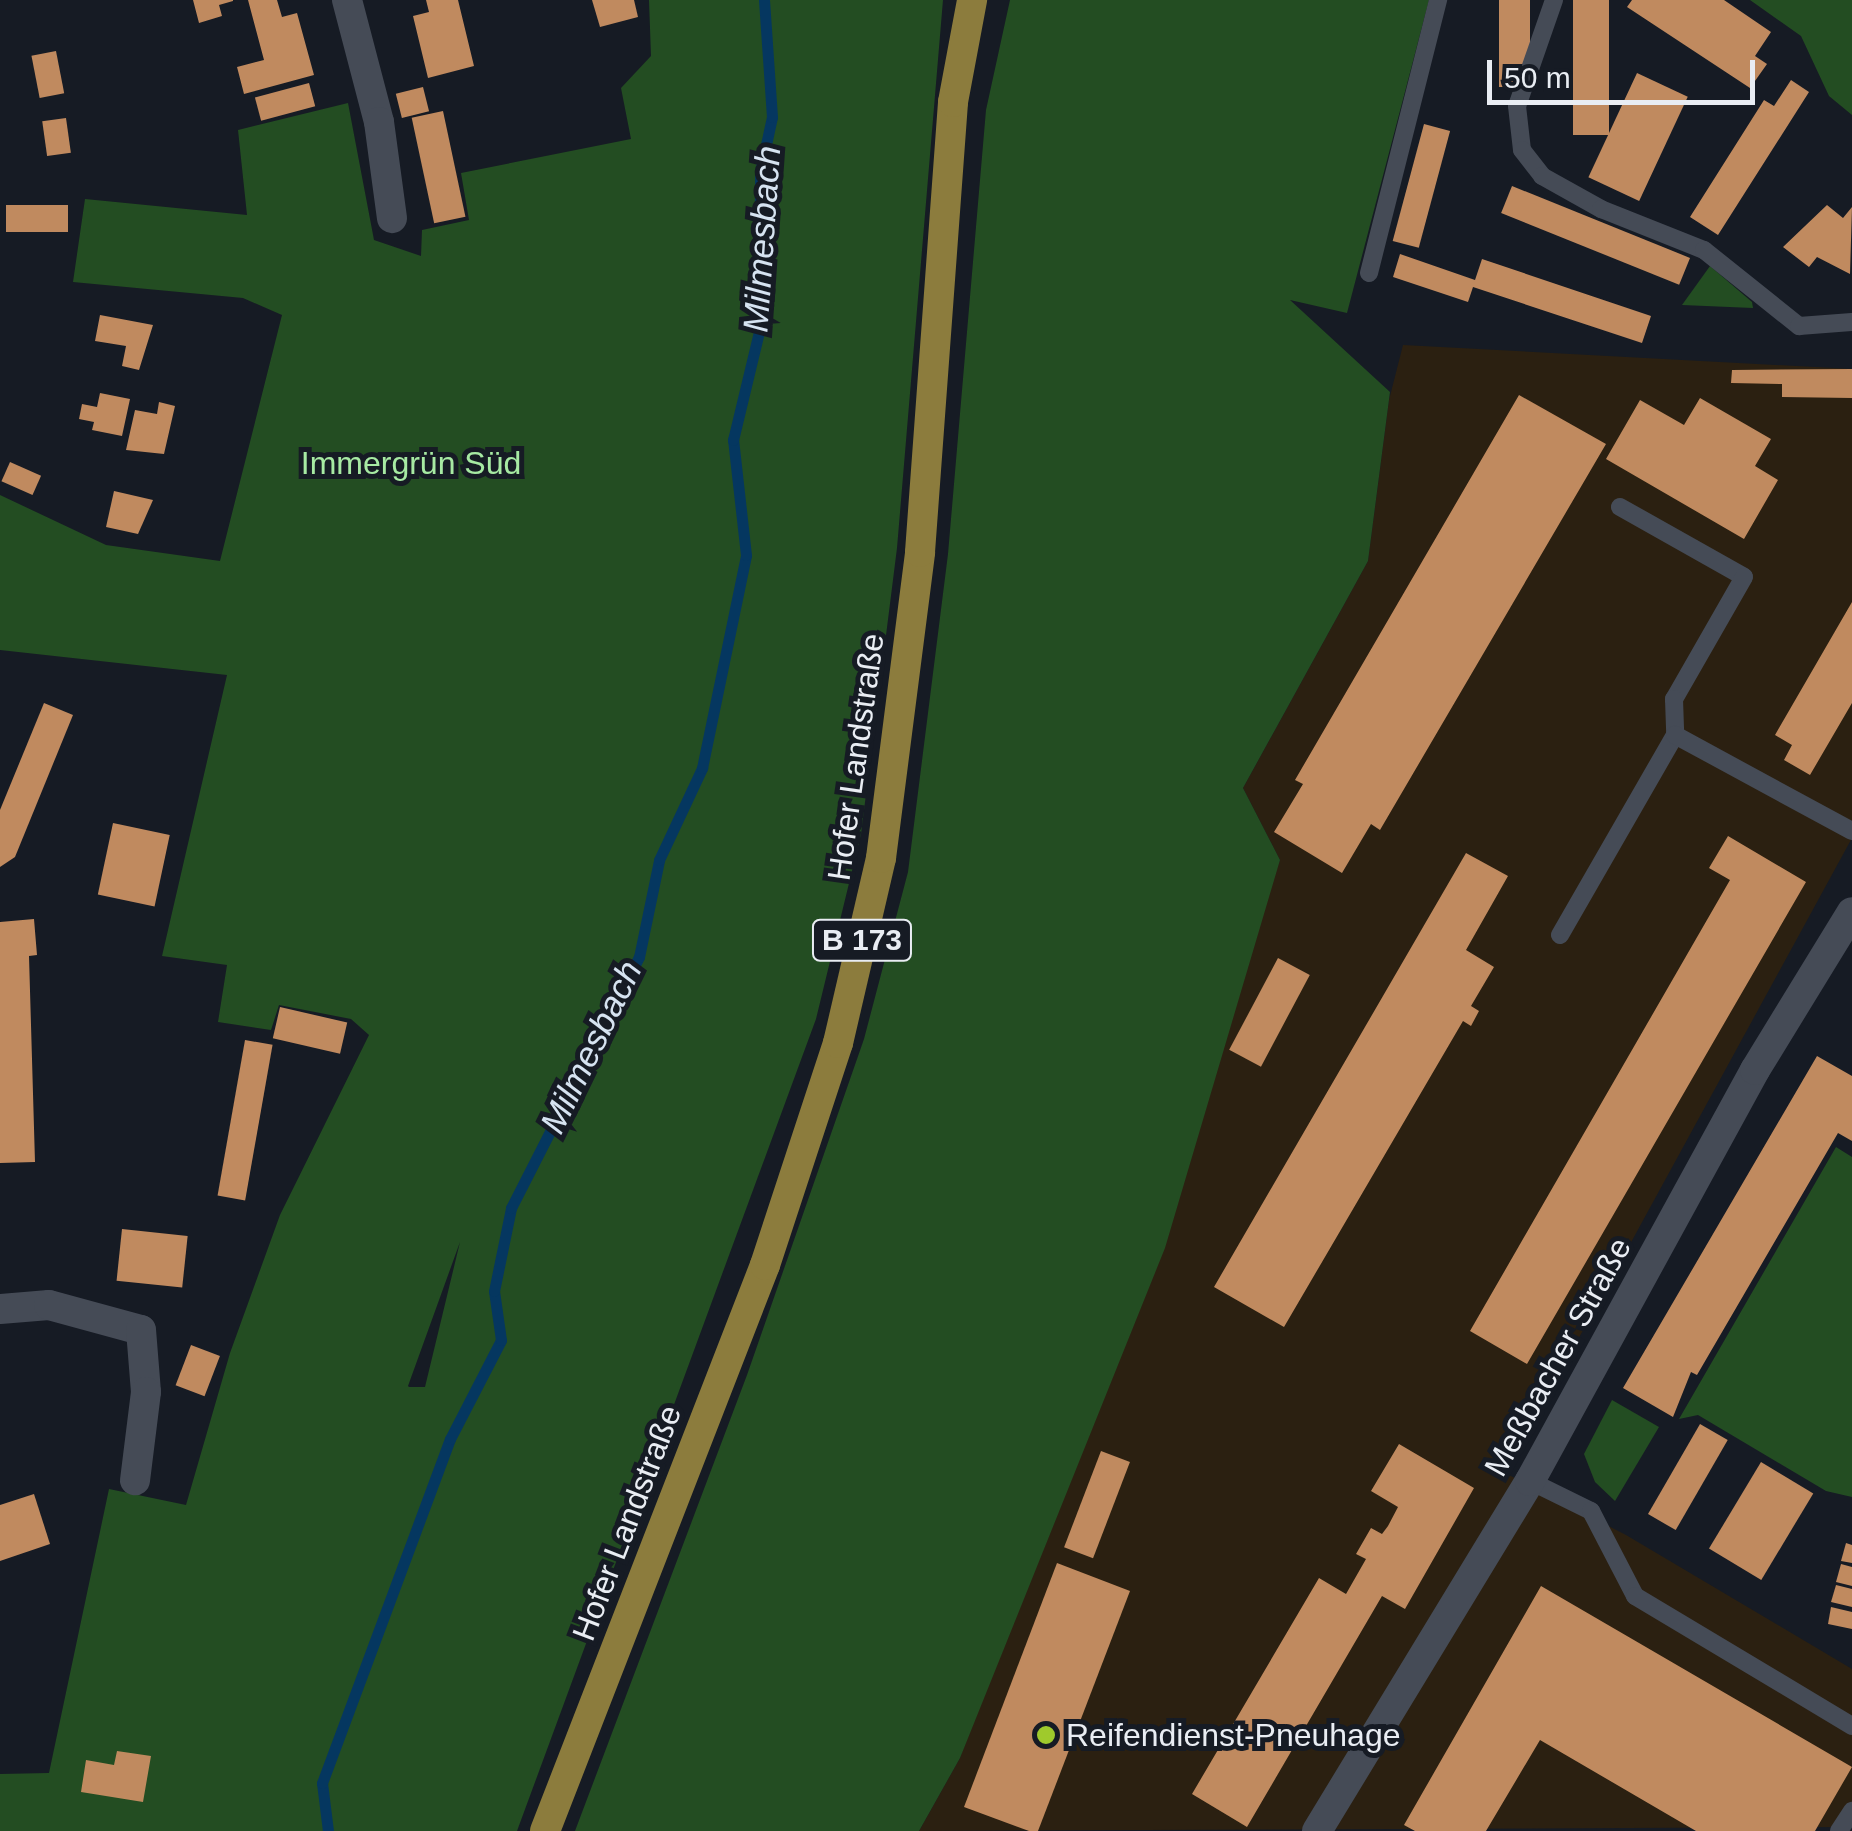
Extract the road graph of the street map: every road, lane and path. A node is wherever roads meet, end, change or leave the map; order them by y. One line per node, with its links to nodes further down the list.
1 (347, 0): 5 (street)
2 (972, 0): 18 (main road, Hofer Landstraße / B 173)
3 (1438, 0): 6 (lane)
4 (1554, 0): 7 (lane)
5 (392, 218)
6 (1369, 272)
7 (1852, 322)
8 (1620, 507): 9 (lane)
9 (1674, 735): 10 (lane); 12 (lane)
10 (1852, 831)
11 (1852, 912): 15 (street, Meßbacher Straße)
12 (1560, 935)
13 (0, 1309): 14 (street)
14 (135, 1480)
15 (1530, 1482): 16 (lane); 19 (street, Meßbacher Straße)
16 (1852, 1726)
17 (1852, 1810): 20 (lane)
18 (545, 1831)
19 (1317, 1831)
20 (1838, 1831)

